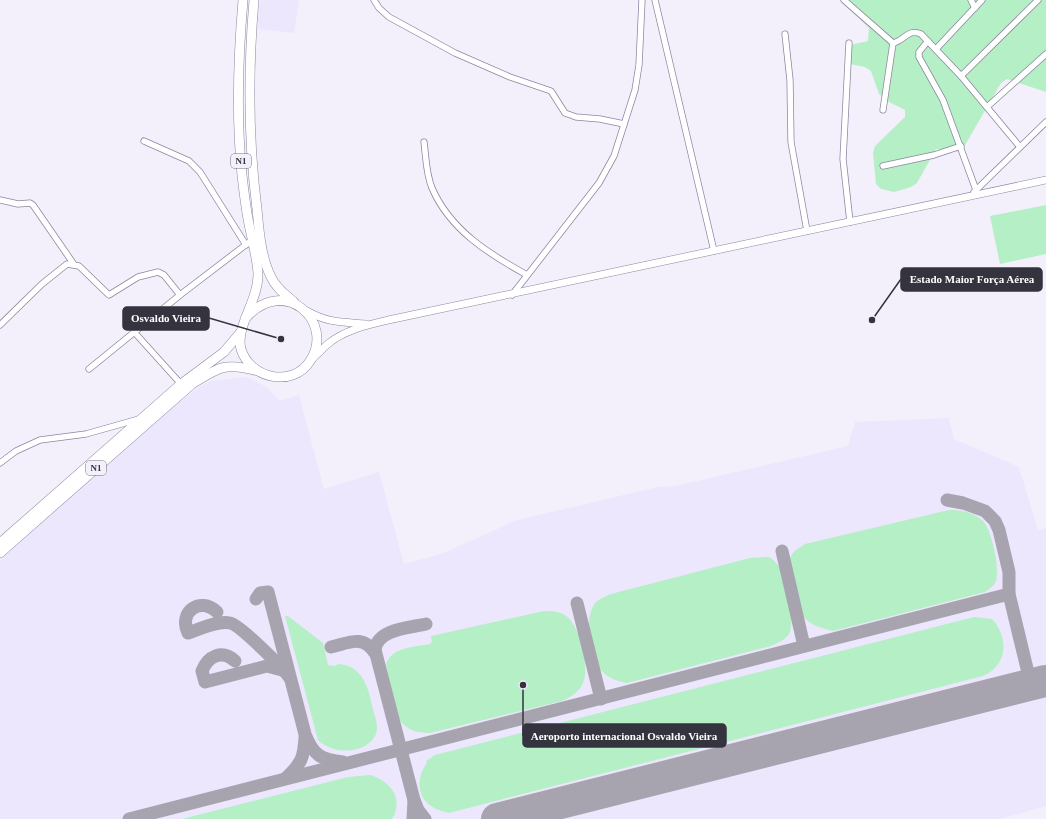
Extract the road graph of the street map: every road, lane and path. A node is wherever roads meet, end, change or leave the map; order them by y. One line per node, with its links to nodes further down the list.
1 (244, 0): 32 (main road, N1)
2 (254, 0): 38 (main road, N1)
3 (374, 0): 21 (street)
4 (642, 0): 21 (street)
5 (655, 0): 33 (street)
6 (844, 0): 14 (street)
7 (971, 0): 10 (street)
8 (982, 0): 10 (street)
9 (1038, 0): 17 (street)
10 (974, 8): 15 (street)
11 (785, 34): 31 (street)
12 (928, 41): 14 (street); 15 (street); 24 (street)
13 (849, 43): 30 (street)
14 (892, 43): 19 (street)
15 (936, 49): 17 (street)
16 (1046, 54): 18 (street)
17 (961, 76): 18 (street)
18 (987, 107): 25 (street)
19 (883, 110)
20 (1046, 122): 25 (street)
21 (624, 124): 35 (street)
22 (144, 141): 32 (street)
23 (424, 142): 35 (street)
24 (961, 146): 26 (street); 28 (street)
25 (1020, 147): 28 (street)
26 (883, 166)
27 (1046, 180): 28 (street)
28 (974, 193): 30 (street)
29 (0, 200): 34 (street)
30 (850, 222): 31 (street)
31 (807, 231): 33 (street)
32 (249, 242): 36 (street); 39 (main road, N1)
33 (714, 251): 37 (street)
34 (73, 263): 36 (street); 40 (street)
35 (528, 275): 37 (street)
36 (180, 295): 43 (street)
37 (512, 295): 41 (street)
38 (301, 307): 39 (main road); 41 (street); 44 (main road)
39 (245, 319): 42 (main road)
40 (0, 325)
41 (370, 325): 44 (street)
42 (240, 332): 46 (main road); 47 (main road, N1)
43 (135, 333): 45 (street); 47 (street)
44 (310, 361): 46 (main road)
45 (89, 369)
46 (258, 371): 51 (main road, N1)
47 (181, 384): 48 (main road, N1)
48 (141, 418): 49 (street); 50 (main road, N1)
49 (0, 463)
50 (0, 543)
51 (0, 553)

